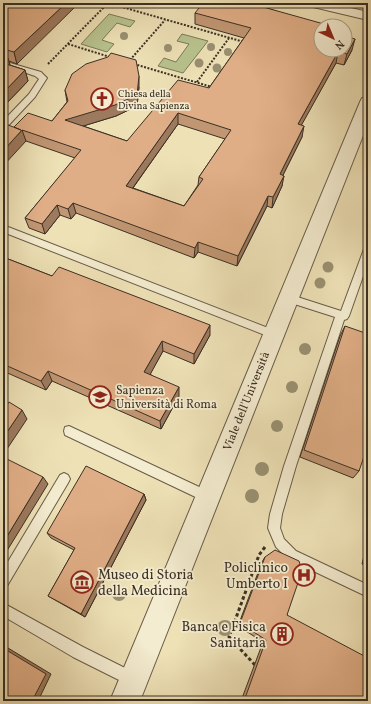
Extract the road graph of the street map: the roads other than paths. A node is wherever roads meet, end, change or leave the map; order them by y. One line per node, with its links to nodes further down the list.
1 (314, 3): 2 (street)
2 (368, 16)
3 (3, 63): 5 (lane)
4 (368, 102): 8 (street, Viale dell'Università)
5 (3, 126)
6 (3, 228): 10 (lane)
7 (368, 249): 9 (lane)
8 (288, 298): 9 (lane); 10 (street, Viale dell'Università)
9 (342, 315): 15 (lane)
10 (273, 334): 13 (street, Viale dell'Università)
11 (69, 432): 13 (lane)
12 (64, 479): 14 (lane)
13 (208, 497): 17 (street, Viale dell'Università)
14 (3, 582)
15 (368, 591)
16 (3, 609): 17 (lane)
17 (134, 680): 18 (street, Viale dell'Università)
18 (125, 701)

